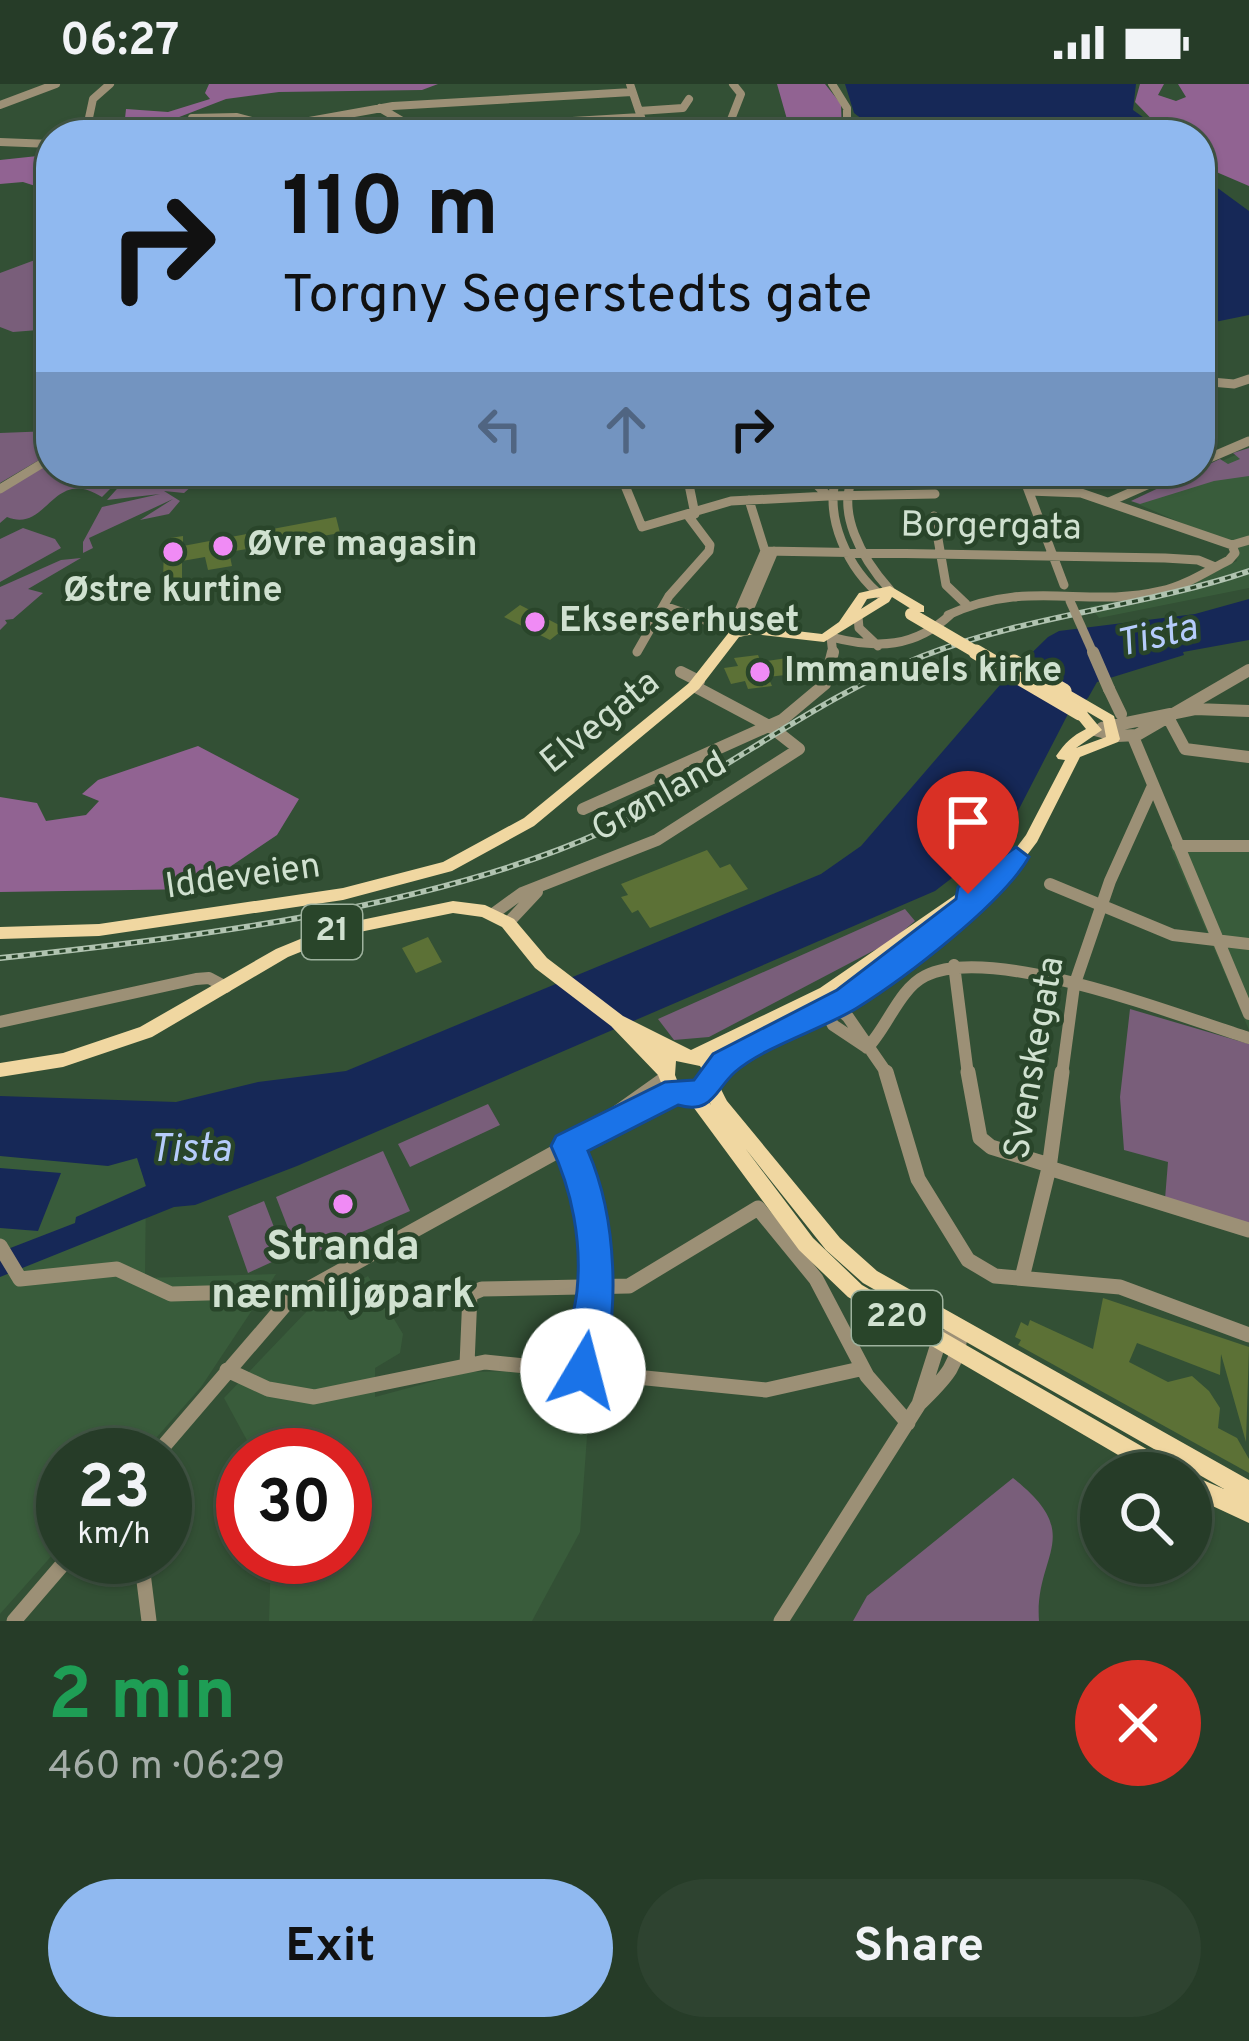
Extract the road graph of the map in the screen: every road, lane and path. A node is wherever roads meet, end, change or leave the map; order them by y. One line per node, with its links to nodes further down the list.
1 (56, 84): 7 (street)
2 (110, 84): 11 (street)
3 (733, 84): 17 (street)
4 (832, 84): 18 (street)
5 (631, 88): 8 (street); 9 (street)
6 (689, 99): 9 (street)
7 (0, 105)
8 (379, 108): 13 (street); 14 (street)
9 (640, 114): 15 (street); 16 (street)
10 (192, 118): 12 (street)
11 (88, 120)
12 (249, 120)
13 (314, 120)
14 (399, 120)
15 (556, 120)
16 (642, 120)
17 (730, 120)
18 (846, 120)
19 (0, 142): 20 (street)
20 (36, 143)
21 (1249, 379): 22 (street)
22 (1215, 382)
23 (1249, 441): 24 (street)
24 (1215, 454)
25 (36, 467): 33 (street)
26 (625, 486): 39 (street)
27 (688, 486): 39 (street)
28 (823, 486): 36 (street)
29 (837, 486): 36 (street)
30 (843, 486): 36 (street)
31 (1027, 486): 34 (street)
32 (1146, 486): 38 (street)
33 (0, 489)
34 (1029, 490): 38 (street); 47 (street)
35 (935, 494): 36 (street)
36 (836, 496): 37 (street); 44 (street); 45 (street)
37 (749, 500): 39 (street); 43 (street)
38 (1110, 502): 42 (street)
39 (692, 516): 51 (street)
40 (934, 516): 46 (street)
41 (1249, 540): 42 (street)
42 (1232, 545): 48 (street)
43 (769, 551): 44 (street, Borgergata); 53 (street)
44 (848, 553): 45 (street, Borgergata); 49 (street)
45 (862, 553): 46 (street, Borgergata); 49 (street)
46 (940, 554): 47 (street, Borgergata); 50 (street)
47 (1053, 556): 48 (street, Borgergata); 63 (street, bridge)
48 (1215, 567): 50 (street)
49 (884, 593): 52 (main road); 54 (main road); 60 (main road, bridge)
50 (966, 604): 55 (street)
51 (664, 607): 53 (street); 56 (street)
52 (858, 617): 54 (main road); 55 (street)
53 (740, 632): 54 (main road); 59 (main road, Elvegata)
54 (837, 632): 55 (street); 64 (street)
55 (879, 647)
56 (637, 652)
57 (1249, 670): 62 (street)
58 (681, 672): 59 (street)
59 (696, 683): 64 (street); 73 (main road, Elvegata)
60 (1084, 709): 63 (main road); 65 (main road)
61 (1249, 711): 62 (street)
62 (1176, 717): 63 (street); 67 (street)
63 (1116, 726): 65 (street); 68 (main road)
64 (771, 727): 70 (street); 76 (street, Grønland)
65 (1095, 730): 68 (main road)
66 (1134, 739): 69 (street)
67 (1249, 758)
68 (1063, 771): 83 (main road)
69 (1152, 788): 71 (street); 75 (street, Svenskegata)
70 (584, 809)
71 (1178, 846): 72 (street); 79 (street)
72 (1249, 846)
73 (488, 848): 77 (main road, Iddeveien)
74 (1050, 884): 75 (street)
75 (1100, 908): 79 (street); 81 (street, Svenskegata)
76 (501, 918): 82 (main road, 21); 86 (main road)
77 (0, 933)
78 (1249, 944): 79 (street)
79 (1221, 946): 84 (street)
80 (954, 965): 81 (street); 88 (street); 94 (street)
81 (1073, 986): 87 (street); 94 (street, Svenskegata)
82 (226, 987): 85 (street); 90 (main road, 21)
83 (826, 1005): 88 (street); 89 (main road); 91 (main road)
84 (1249, 1014)
85 (0, 1022)
86 (635, 1034): 89 (main road); 92 (main road)
87 (1249, 1038)
88 (867, 1048): 97 (street)
89 (689, 1056): 91 (main road, 220); 92 (main road)
90 (0, 1070)
91 (712, 1080): 92 (main road); 100 (main road, 220)
92 (673, 1084): 93 (street); 102 (main road, 220)
93 (567, 1146): 98 (street); 99 (street)
94 (1049, 1166): 95 (street); 97 (street, Svenskegata)
95 (1249, 1230)
96 (0, 1246): 99 (street)
97 (1022, 1278): 101 (street)
98 (595, 1290): 104 (street); 106 (street); 107 (street)
99 (290, 1299): 105 (street)
100 (960, 1330): 102 (street); 103 (street); 112 (main road, 220)
101 (1249, 1336)
102 (939, 1341): 103 (main road, 220); 108 (street)
103 (960, 1353): 108 (street); 111 (main road, 220)
104 (461, 1365): 105 (street); 107 (street)
105 (226, 1370): 110 (street)
106 (860, 1370): 107 (street); 109 (street)
107 (583, 1371)
108 (919, 1404): 109 (street)
109 (908, 1423): 119 (street)
110 (178, 1428)
111 (1132, 1452)
112 (1249, 1492)
113 (1212, 1494): 114 (main road)
114 (1249, 1512)
115 (46, 1584): 117 (street)
116 (144, 1584): 118 (street)
117 (14, 1621)
118 (149, 1621)
119 (781, 1621)

